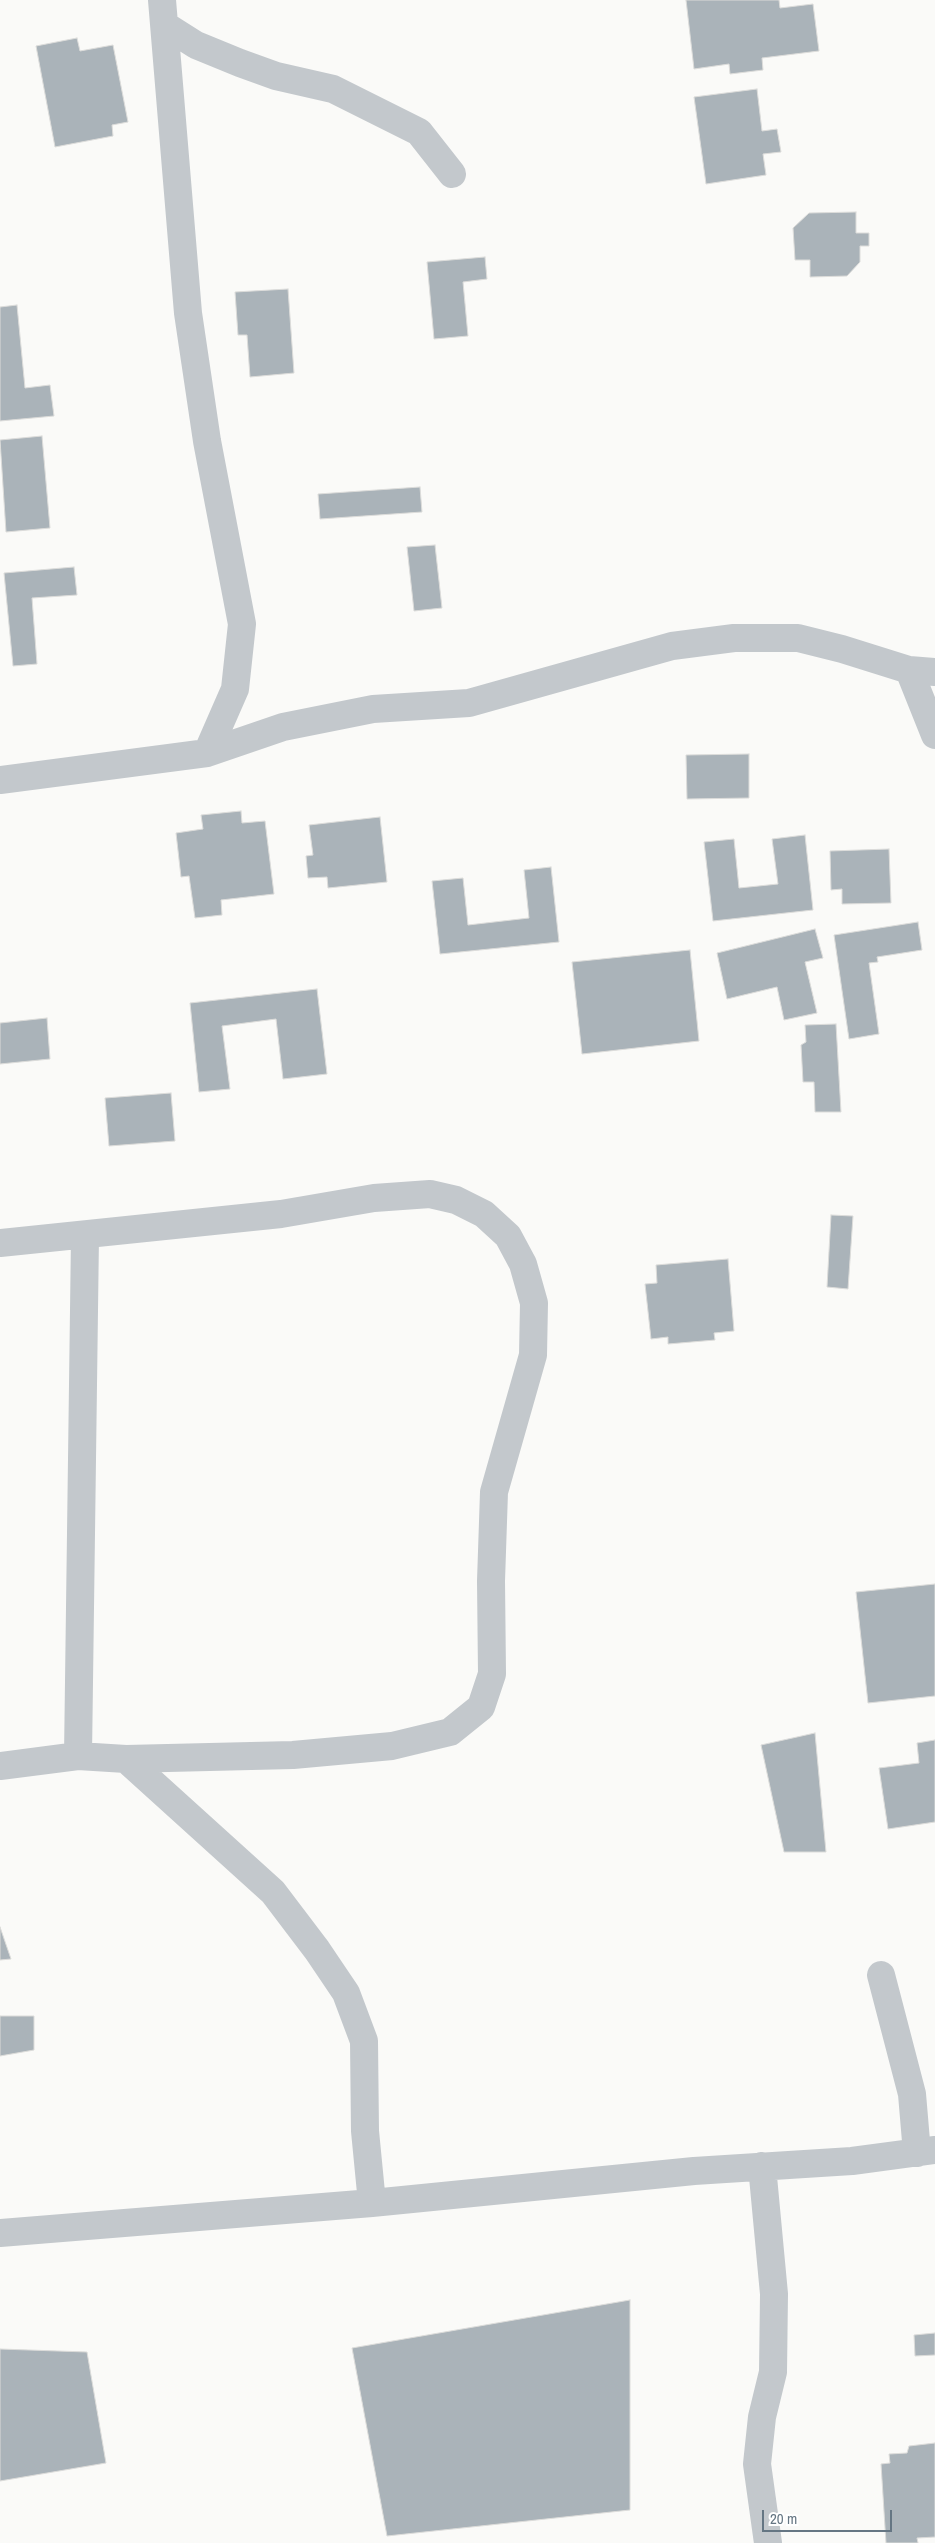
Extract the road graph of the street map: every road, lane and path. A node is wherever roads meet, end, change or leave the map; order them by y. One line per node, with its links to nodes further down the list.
1 (164, 13): 2 (street); 5 (street)
2 (452, 174)
3 (922, 671): 4 (street); 5 (street)
4 (935, 735)
5 (207, 752): 6 (street)
6 (0, 780)
7 (85, 1236): 8 (street); 9 (street); 10 (street)
8 (0, 1243)
9 (78, 1756): 10 (street); 11 (street)
10 (126, 1759): 15 (street)
11 (0, 1766)
12 (881, 1975): 13 (street)
13 (926, 2151): 14 (street)
14 (762, 2166): 15 (street); 17 (street)
15 (372, 2203): 16 (street)
16 (0, 2233)
17 (768, 2543)

